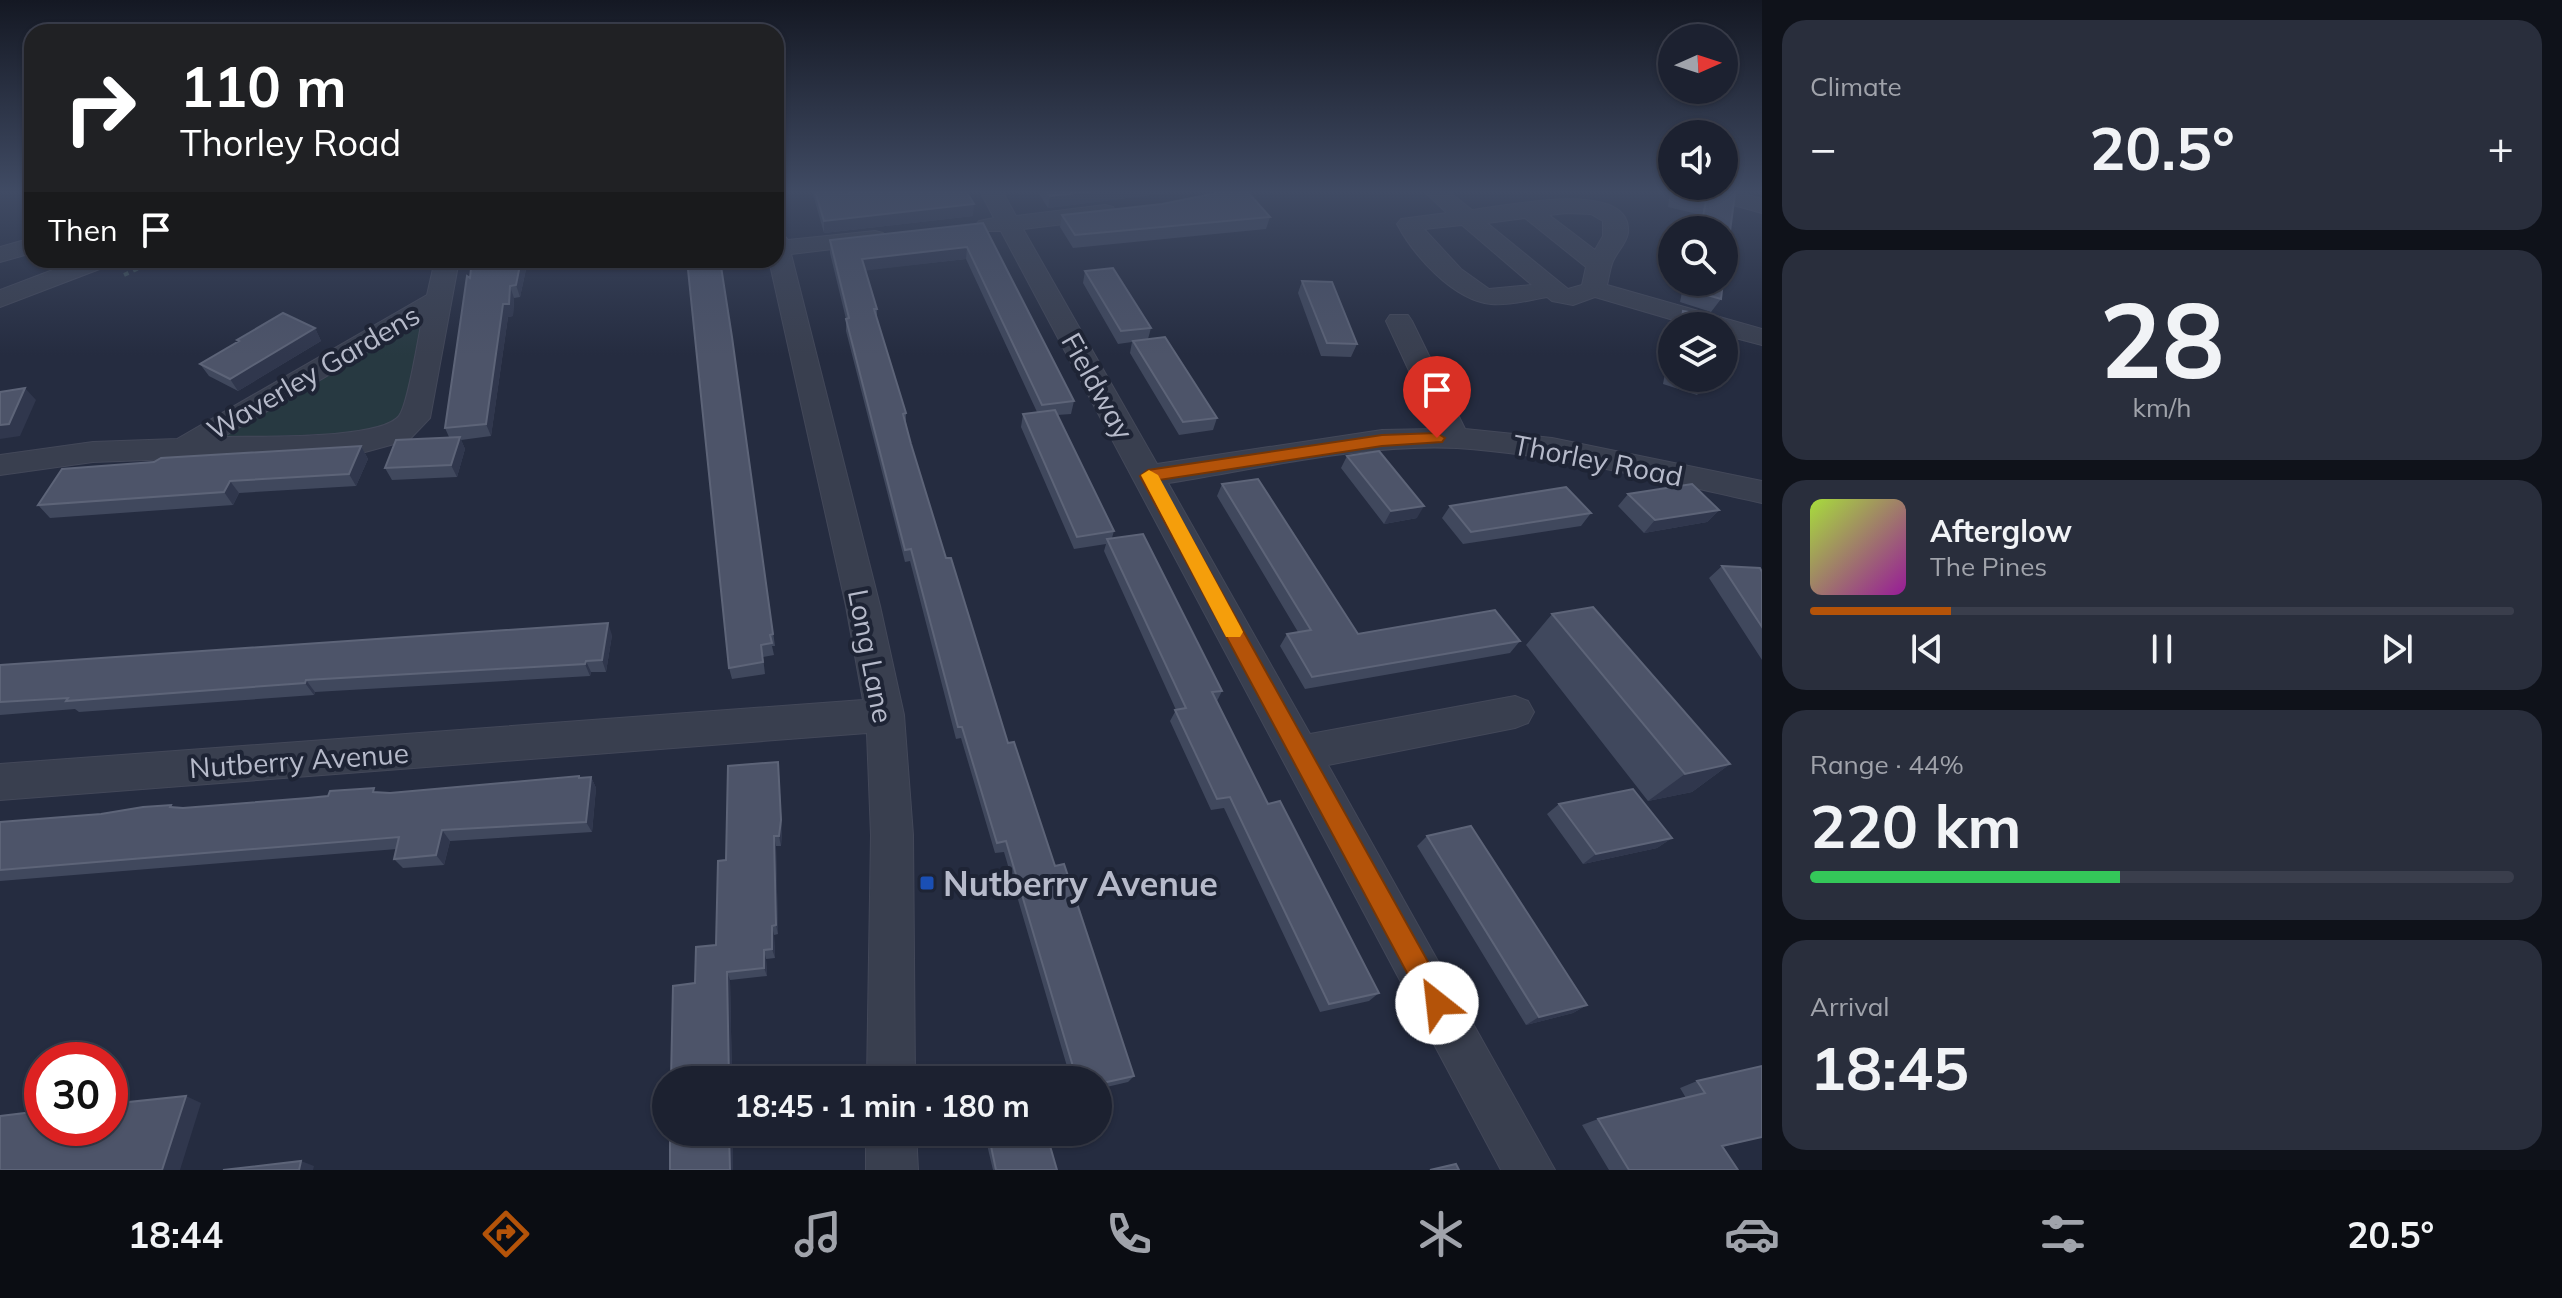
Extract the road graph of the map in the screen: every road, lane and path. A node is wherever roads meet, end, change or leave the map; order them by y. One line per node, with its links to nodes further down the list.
1 (1020, 246): 22 (street, Fieldway)
2 (1425, 246): 12 (street)
3 (1499, 246): 12 (street)
4 (1565, 246): 11 (street)
5 (1610, 246): 11 (street)
6 (24, 248): 7 (street)
7 (0, 255)
8 (80, 268): 14 (street)
9 (446, 268): 13 (street, Waverley Gardens)
10 (783, 268): 25 (street, Long Lane)
11 (1596, 277): 12 (street); 15 (street)
12 (1550, 289)
13 (441, 298): 20 (street, Waverley Gardens); 20 (street, Waverley Gardens)
14 (0, 299)
15 (1687, 312)
16 (1399, 321): 19 (street)
17 (1738, 330): 18 (street)
18 (1762, 337)
19 (1455, 438): 22 (street, Thorley Road); 23 (street, Thorley Road)
20 (185, 446): 21 (street, Waverley Gardens)
21 (0, 465)
22 (1148, 476): 26 (street, Fieldway)
23 (1762, 492)
24 (1515, 712): 26 (street)
25 (885, 715): 27 (street, Nutberry Avenue); 28 (street, Long Lane)
26 (1299, 753): 31 (street, Fieldway)
27 (0, 782)
28 (891, 1066)
29 (891, 1146): 30 (street)
30 (892, 1170)
31 (1529, 1170)

